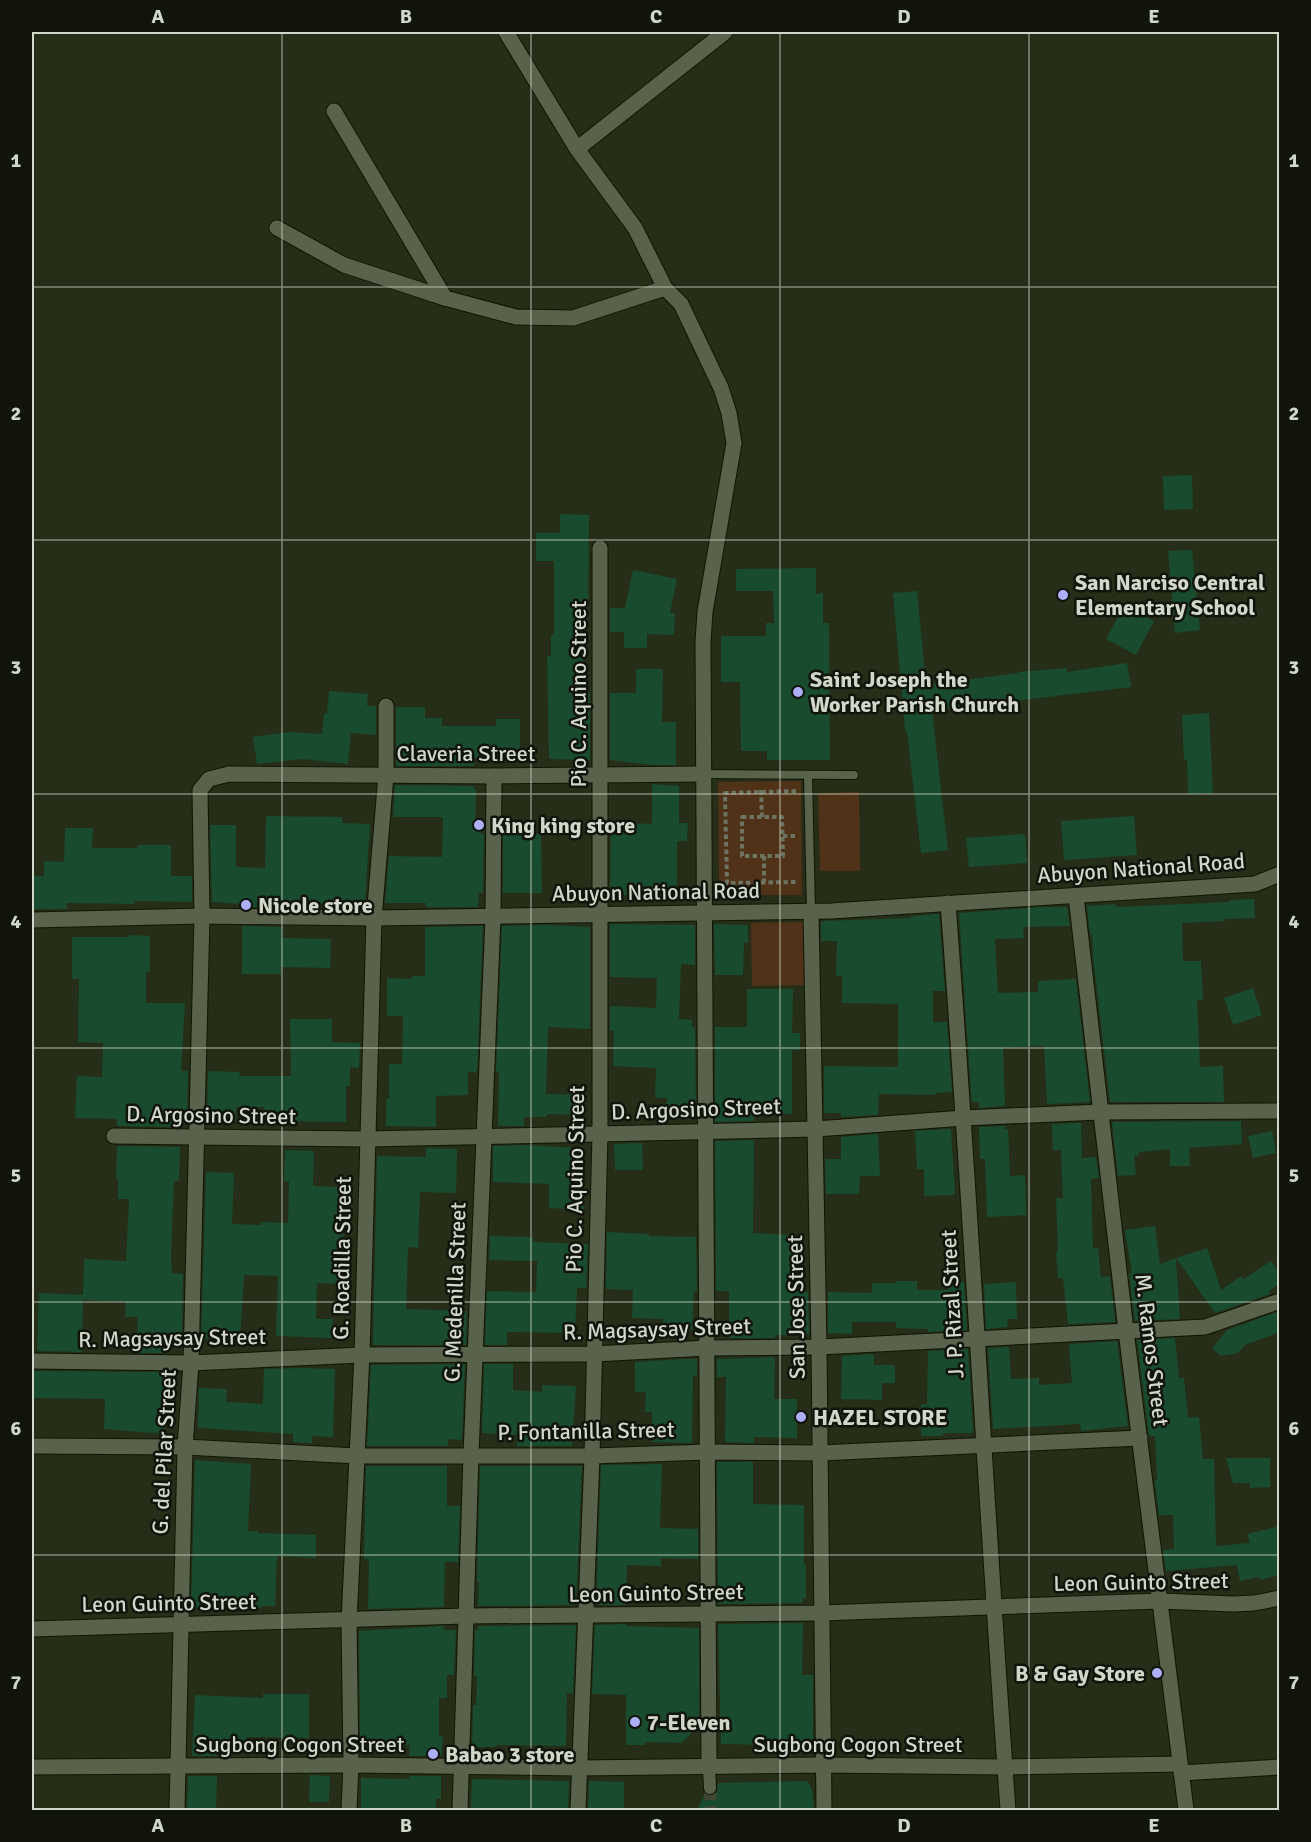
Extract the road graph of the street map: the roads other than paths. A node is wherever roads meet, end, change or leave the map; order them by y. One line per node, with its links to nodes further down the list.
1 (506, 32): 4 (street)
2 (725, 32): 4 (street)
3 (334, 111): 7 (street)
4 (578, 149): 6 (street)
5 (277, 228): 7 (street)
6 (665, 288): 7 (street); 11 (street)
7 (445, 298)
8 (600, 548): 13 (street, Pio C. Aquino Street)
9 (386, 706): 12 (street, G. Roadilla Street)
10 (229, 774): 12 (street, Claveria Street); 23 (street, G. del Pilar Street)
11 (703, 774): 13 (street, Claveria Street); 14 (lane); 21 (street)
12 (386, 775): 16 (street, Claveria Street); 25 (street, G. Roadilla Street)
13 (600, 775): 16 (street, Claveria Street); 22 (street, Pio C. Aquino Street)
14 (808, 775): 15 (lane); 20 (lane)
15 (854, 775)
16 (494, 776): 24 (street, G. Medenilla Street)
17 (1280, 874): 18 (street, Abuyon National Road)
18 (1076, 896): 19 (street, Abuyon National Road); 28 (street, M. Ramos Street)
19 (948, 903): 20 (street, Abuyon National Road); 29 (street, J. P. Rizal Street)
20 (811, 912): 21 (street, Abuyon National Road); 30 (street, San Jose Street)
21 (704, 914): 22 (street, Abuyon National Road); 31 (street)
22 (599, 915): 24 (street, Abuyon National Road); 32 (street, Pio C. Aquino Street)
23 (202, 916): 25 (street, Abuyon National Road); 26 (street, Abuyon National Road); 35 (street, G. del Pilar Street)
24 (493, 917): 25 (street, Abuyon National Road); 34 (street, G. Medenilla Street)
25 (374, 918): 36 (street, G. Roadilla Street)
26 (32, 920)
27 (1280, 1111): 28 (street, D. Argosino Street)
28 (1100, 1112): 29 (street, D. Argosino Street); 38 (street, M. Ramos Street)
29 (964, 1118): 30 (street, D. Argosino Street); 39 (street, J. P. Rizal Street)
30 (816, 1129): 31 (street, D. Argosino Street); 40 (street, San Jose Street)
31 (705, 1130): 32 (street, D. Argosino Street); 41 (street)
32 (600, 1134): 34 (street, D. Argosino Street); 42 (street, Pio C. Aquino Street)
33 (114, 1136): 35 (street, D. Argosino Street)
34 (483, 1136): 36 (street, D. Argosino Street); 44 (street, G. Medenilla Street)
35 (196, 1138): 36 (street, D. Argosino Street); 46 (street, G. del Pilar Street)
36 (367, 1139): 43 (street, G. Roadilla Street)
37 (1280, 1301): 38 (street, R. Magsaysay Street)
38 (1126, 1331): 39 (street, R. Magsaysay Street); 47 (street, M. Ramos Street)
39 (977, 1339): 40 (street, R. Magsaysay Street); 48 (street, J. P. Rizal Street)
40 (819, 1347): 41 (street, R. Magsaysay Street); 52 (street, San Jose Street)
41 (707, 1348): 42 (street, R. Magsaysay Street); 51 (street)
42 (594, 1354): 44 (street, R. Magsaysay Street); 55 (street, Pio C. Aquino Street)
43 (362, 1355): 44 (street, R. Magsaysay Street); 46 (street, R. Magsaysay Street); 54 (street, G. Roadilla Street)
44 (476, 1355): 53 (street, G. Medenilla Street)
45 (32, 1361): 46 (street, R. Magsaysay Street)
46 (191, 1363): 50 (street, G. del Pilar Street)
47 (1140, 1438): 48 (street, P. Fontanilla Street); 57 (street, M. Ramos Street)
48 (983, 1444): 52 (street, P. Fontanilla Street); 58 (street, J. P. Rizal Street)
49 (32, 1446): 50 (street, P. Fontanilla Street)
50 (185, 1447): 54 (street, P. Fontanilla Street); 64 (street, G. del Pilar Street)
51 (707, 1452): 52 (street, P. Fontanilla Street); 55 (street, P. Fontanilla Street); 60 (street)
52 (820, 1453): 59 (street, San Jose Street)
53 (471, 1455): 54 (street, P. Fontanilla Street); 55 (street, P. Fontanilla Street); 61 (street, G. Medenilla Street)
54 (357, 1456): 63 (street, G. Roadilla Street)
55 (592, 1456): 62 (street, Pio C. Aquino Street)
56 (1280, 1598): 57 (street, Leon Guinto Street)
57 (1160, 1601): 58 (street, Leon Guinto Street); 75 (street, M. Ramos Street)
58 (995, 1608): 59 (street, Leon Guinto Street); 72 (street, J. P. Rizal Street)
59 (821, 1613): 60 (street, Leon Guinto Street); 67 (street, San Jose Street)
60 (707, 1615): 62 (street, Leon Guinto Street); 71 (street)
61 (465, 1616): 62 (street, Leon Guinto Street); 63 (street, Leon Guinto Street); 70 (street, G. Medenilla Street)
62 (584, 1616): 74 (street, Pio C. Aquino Street)
63 (349, 1621): 64 (street, Leon Guinto Street); 66 (street, G. Roadilla Street)
64 (180, 1626): 65 (street, Leon Guinto Street); 69 (street, G. del Pilar Street)
65 (32, 1629)
66 (351, 1765): 69 (street, Sugbong Cogon Street); 70 (street, Sugbong Cogon Street); 78 (street, G. Roadilla Street)
67 (822, 1765): 71 (street, Sugbong Cogon Street); 72 (street, Sugbong Cogon Street); 81 (street, San Jose Street)
68 (32, 1767): 69 (street, Sugbong Cogon Street)
69 (177, 1767): 77 (street, G. del Pilar Street)
70 (462, 1767): 74 (street, Sugbong Cogon Street); 79 (street, G. Medenilla Street)
71 (709, 1767): 74 (street, Sugbong Cogon Street); 76 (street)
72 (1005, 1767): 75 (street, Sugbong Cogon Street); 82 (street, J. P. Rizal Street)
73 (1280, 1767): 75 (street, Sugbong Cogon Street)
74 (578, 1768): 80 (street, Pio C. Aquino Street)
75 (1181, 1768): 83 (street, M. Ramos Street)
76 (710, 1788)
77 (177, 1810)
78 (349, 1810)
79 (460, 1810)
80 (578, 1810)
81 (824, 1810)
82 (1008, 1810)
83 (1186, 1810)

